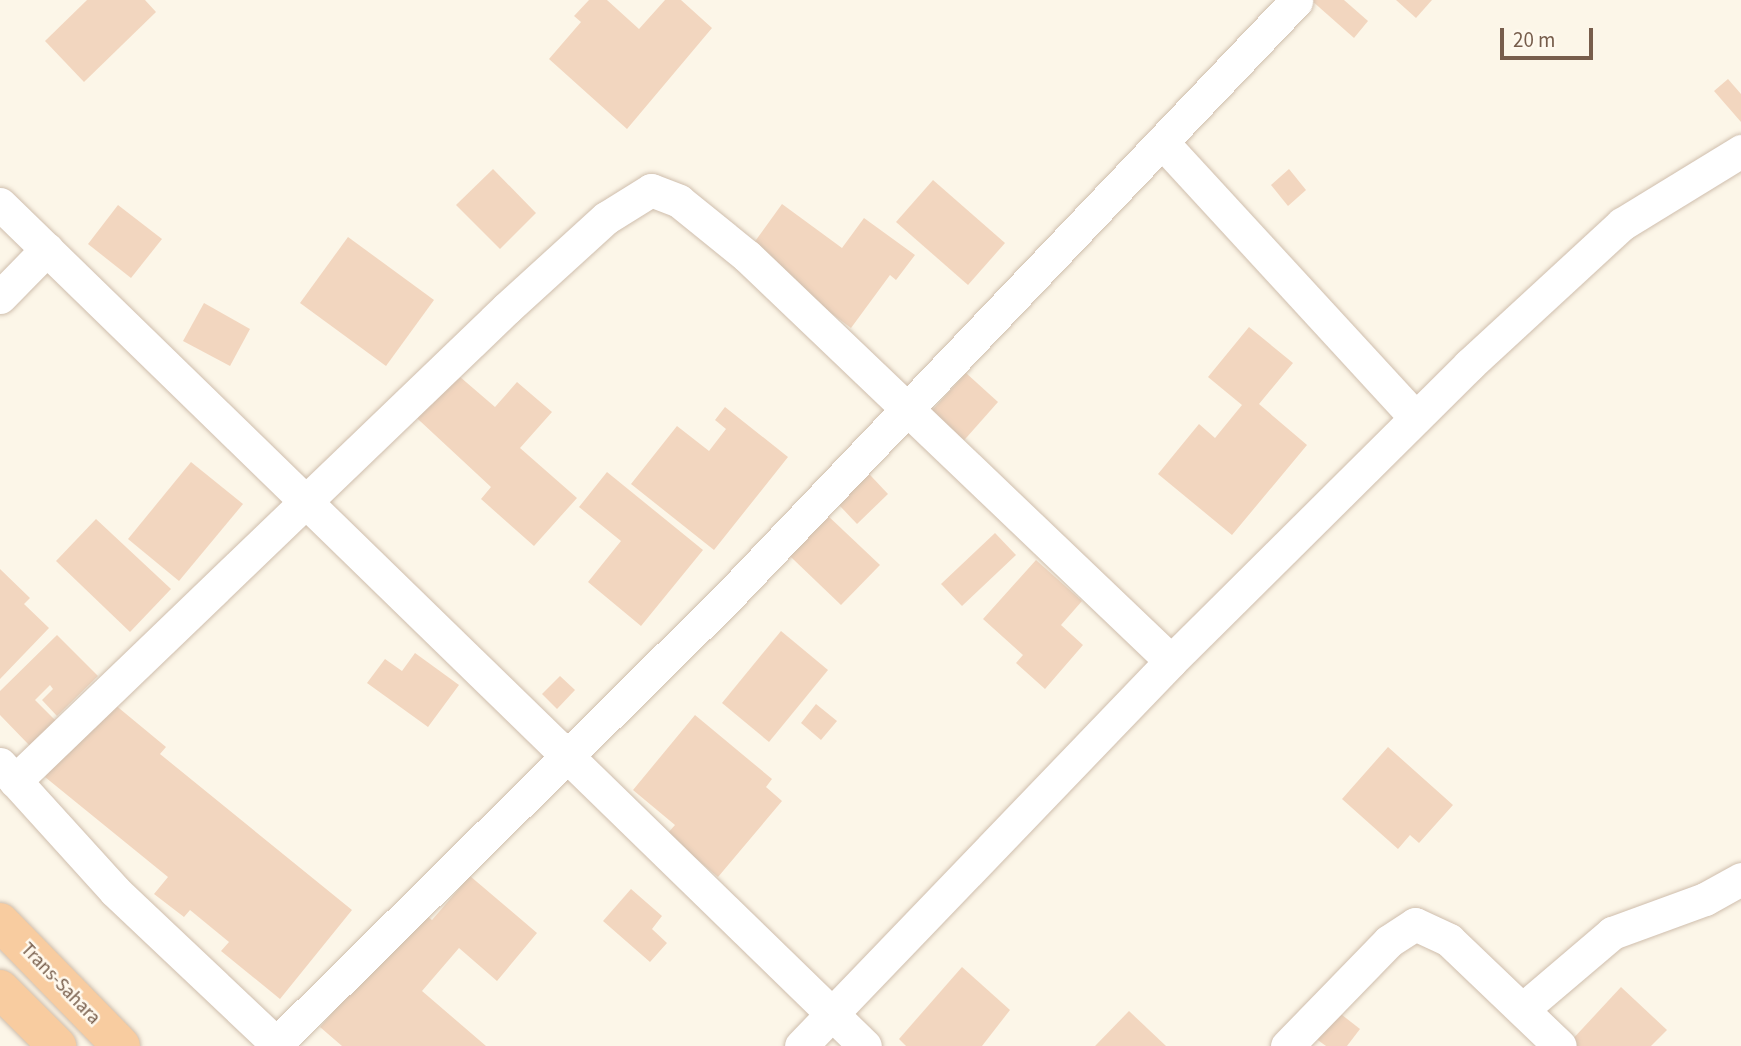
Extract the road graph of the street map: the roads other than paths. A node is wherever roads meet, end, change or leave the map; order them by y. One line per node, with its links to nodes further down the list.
1 (1296, 1): 2 (street)
2 (1162, 142): 7 (street); 8 (street)
3 (1741, 151): 8 (street)
4 (0, 204): 5 (street)
5 (47, 249): 6 (street); 9 (street)
6 (0, 297)
7 (909, 408): 9 (street); 10 (street); 11 (street)
8 (1415, 417): 10 (street)
9 (308, 503): 11 (street); 12 (street)
10 (1171, 661): 17 (street)
11 (567, 755): 17 (street); 18 (street)
12 (8, 772): 18 (street)
13 (1741, 879): 16 (street)
14 (0, 922): 20 (highway, Trans-Sahara)
15 (0, 989): 19 (highway)
16 (1524, 1008): 23 (street); 24 (street)
17 (831, 1014): 21 (street); 22 (street)
18 (277, 1045)
19 (57, 1046)
20 (121, 1046)
21 (801, 1046)
22 (864, 1046)
23 (1287, 1046)
24 (1560, 1046)

